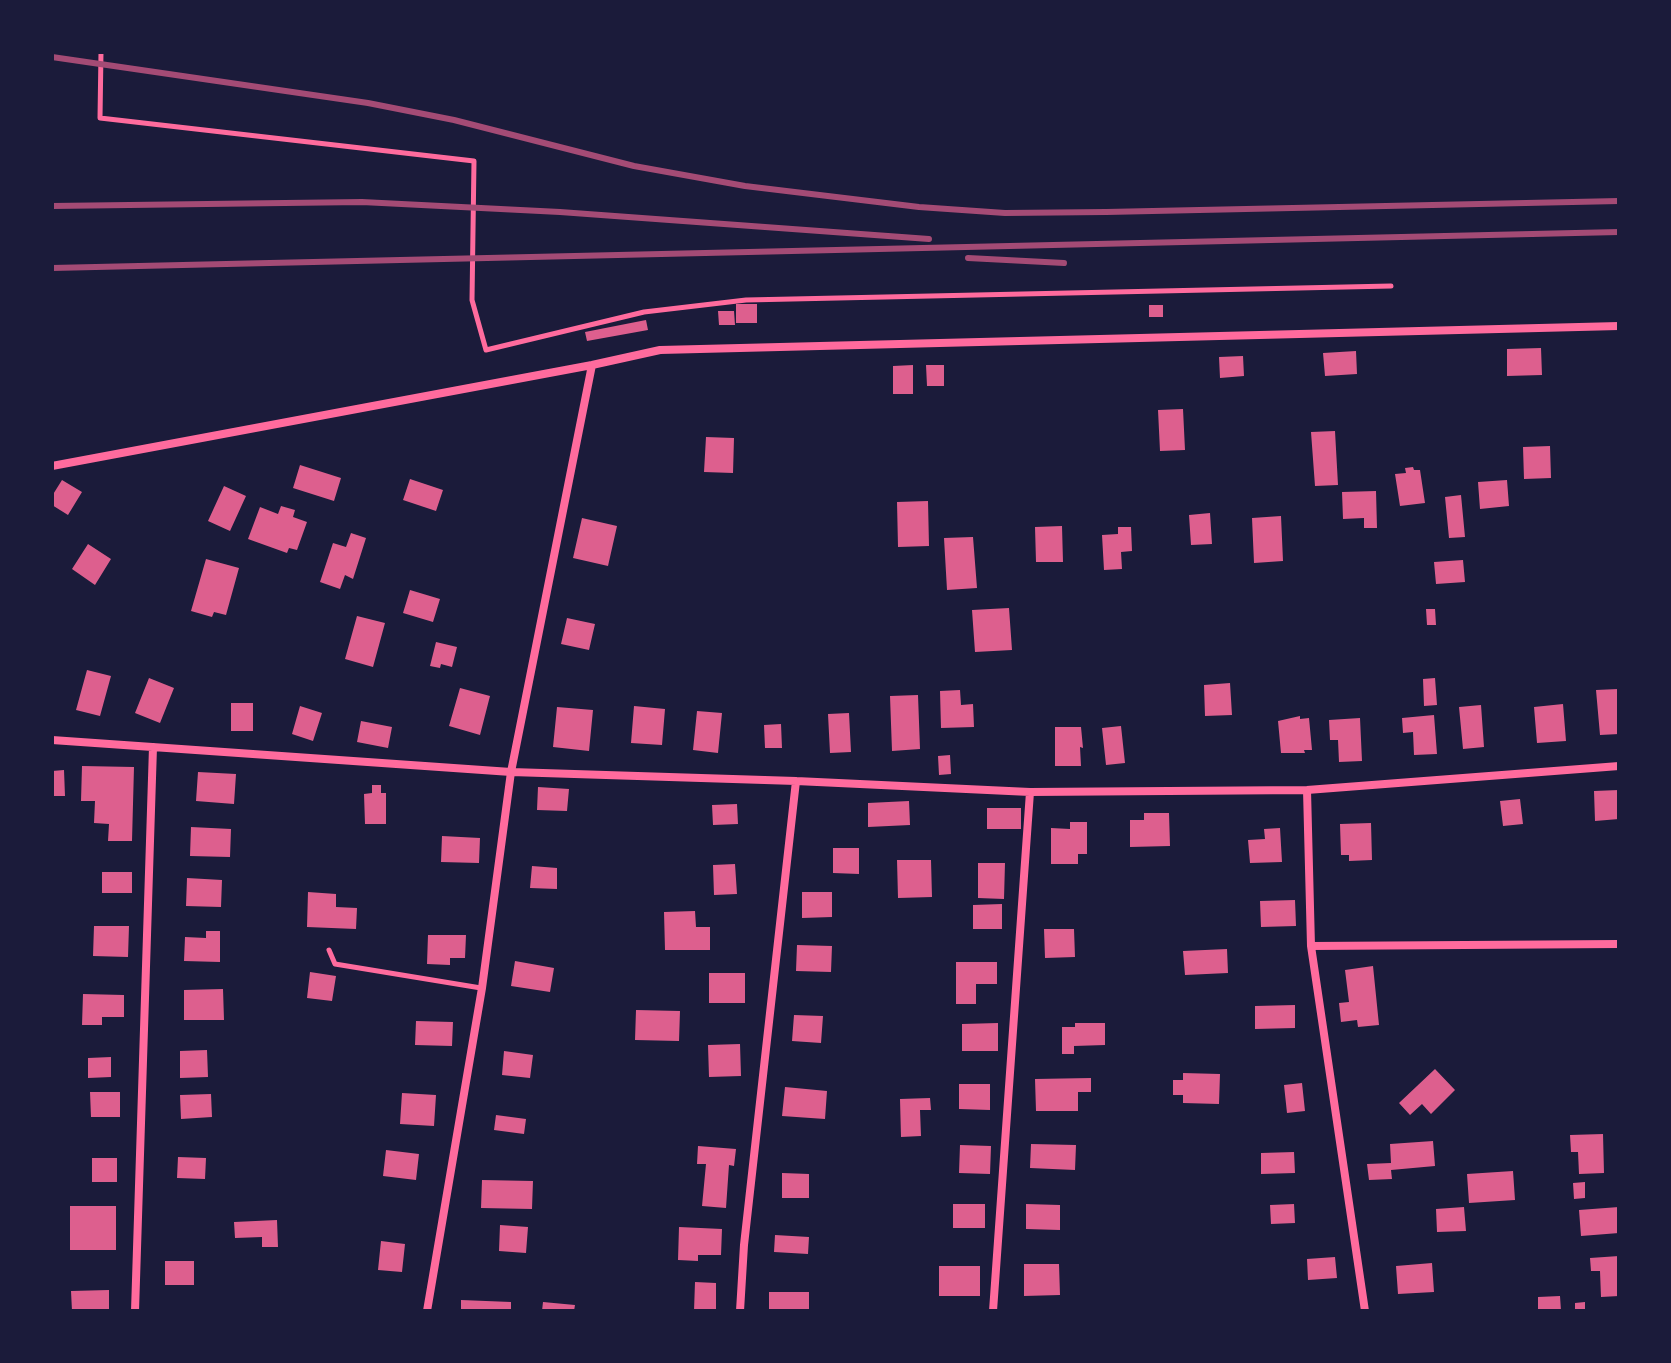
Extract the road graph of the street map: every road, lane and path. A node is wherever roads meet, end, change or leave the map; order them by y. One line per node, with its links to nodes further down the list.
1 (101, 52): 2 (lane)
2 (1391, 286)
3 (1619, 326): 4 (street)
4 (592, 365): 5 (street); 9 (street)
5 (52, 466)
6 (52, 740): 7 (street)
7 (153, 747): 9 (street); 17 (street)
8 (1619, 766): 11 (street)
9 (511, 772): 10 (street); 16 (street)
10 (796, 781): 12 (street); 19 (street)
11 (1307, 790): 12 (street); 14 (street)
12 (1030, 792): 20 (street)
13 (1619, 944): 14 (street)
14 (1311, 946): 21 (street)
15 (329, 950): 16 (lane)
16 (482, 988): 18 (street)
17 (135, 1311)
18 (427, 1311)
19 (740, 1311)
20 (993, 1311)
21 (1365, 1311)

